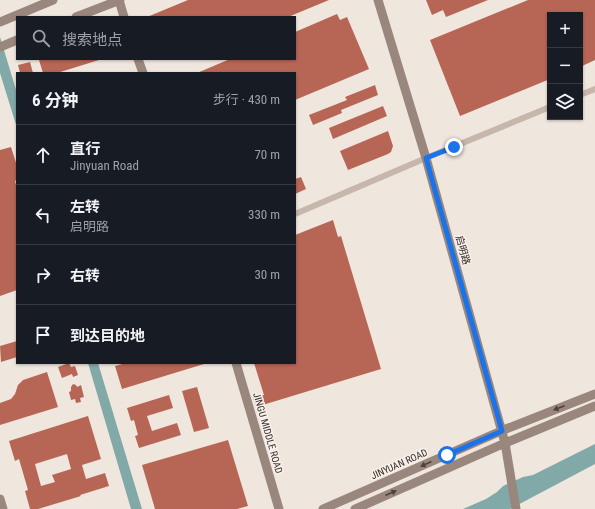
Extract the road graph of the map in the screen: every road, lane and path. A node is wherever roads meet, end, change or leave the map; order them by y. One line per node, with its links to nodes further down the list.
1 (53, 0): 6 (street)
2 (119, 0): 4 (street); 5 (street)
3 (378, 0): 14 (street, 启明路)
4 (79, 16)
5 (124, 16)
6 (0, 22)
7 (16, 40): 8 (street)
8 (1, 47)
9 (138, 60): 10 (street)
10 (143, 72)
11 (595, 89): 12 (street)
12 (583, 94)
13 (547, 108): 14 (street)
14 (426, 158): 15 (street); 19 (street, 启明路)
15 (296, 214)
16 (236, 364): 24 (street, JINGU MIDDLE ROAD)
17 (595, 394): 19 (street, JINYUAN ROAD, one-way to 19)
18 (595, 406): 20 (street)
19 (502, 431): 20 (street, 启明路); 25 (street, JINYUAN ROAD, one-way to 25)
20 (505, 443): 22 (street, 启明路); 26 (street, one-way to 20)
21 (0, 498): 23 (street)
22 (515, 506)
23 (3, 509)
24 (279, 509)
25 (323, 509)
26 (355, 509)

